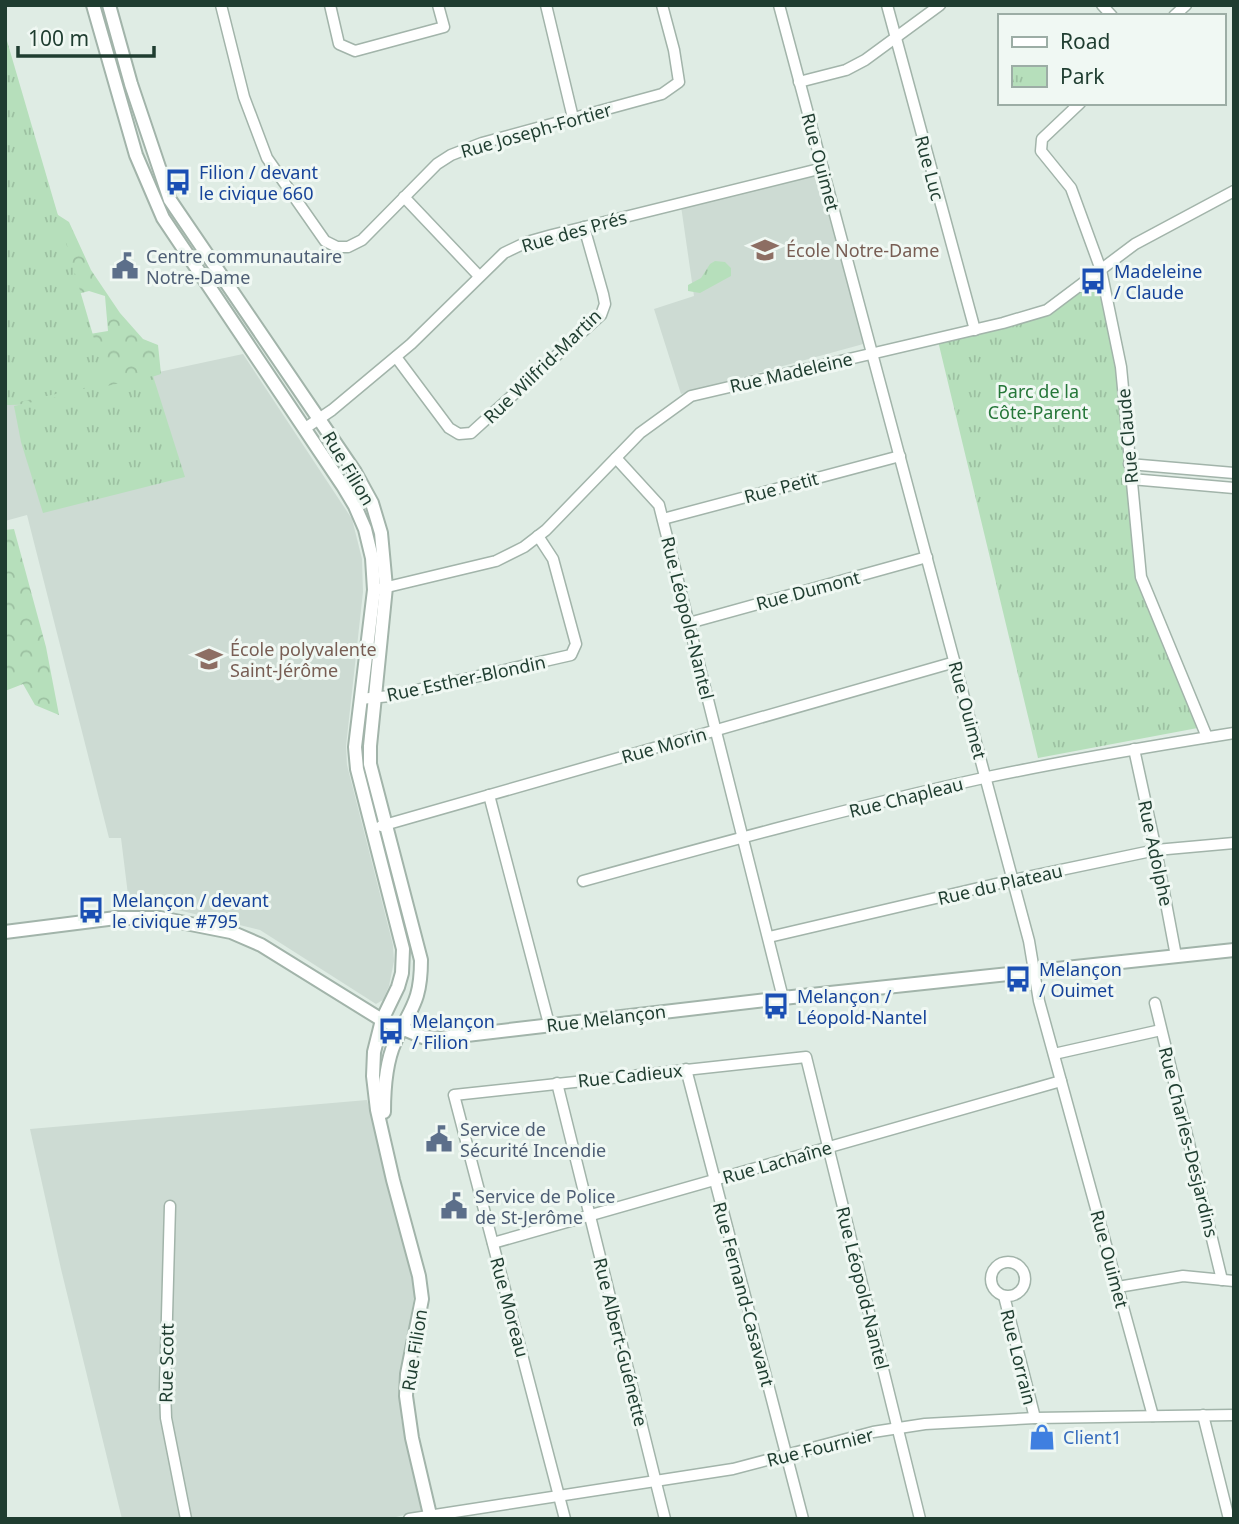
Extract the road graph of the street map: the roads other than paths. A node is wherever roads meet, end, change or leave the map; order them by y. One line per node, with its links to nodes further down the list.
1 (93, 5): 19 (street, Rue Filion)
2 (109, 5): 18 (street, Rue Filion)
3 (220, 5): 17 (street, Rue Joseph-Fortier)
4 (330, 5): 5 (street)
5 (438, 5)
6 (546, 5): 14 (street)
7 (662, 5): 14 (street, Rue Joseph-Fortier)
8 (779, 5): 12 (street, Rue Ouimet)
9 (887, 5): 11 (street, Rue Luc)
10 (940, 5): 11 (street)
11 (895, 37): 12 (street); 23 (street, Rue Luc)
12 (799, 82): 15 (street, Rue Ouimet)
13 (1078, 105): 21 (street, Rue Claude)
14 (573, 118): 17 (street, Rue Joseph-Fortier)
15 (823, 168): 20 (street, Rue des Prés); 24 (street, Rue Ouimet)
16 (1234, 191): 21 (street, Rue Madeleine)
17 (404, 197): 22 (street)
18 (170, 200): 19 (street); 26 (street, Rue Filion)
19 (158, 206): 27 (street, Rue Filion)
20 (584, 227): 22 (street, Rue des Prés); 25 (street, Rue Wilfrid-Martin)
21 (1101, 270): 23 (street, Rue Madeleine); 30 (street, Rue Claude)
22 (479, 276): 25 (street, Rue des Prés)
23 (975, 330): 24 (street, Rue Madeleine)
24 (872, 353): 28 (street, Rue Ouimet); 29 (street, Rue Madeleine)
25 (396, 357): 26 (street, Rue des Prés)
26 (320, 419): 27 (street, Rue des Prés); 34 (street, Rue Filion)
27 (304, 429): 35 (street, Rue Filion)
28 (900, 456): 36 (street, Rue Petit); 38 (street, Rue Ouimet)
29 (615, 458): 36 (street, Rue Léopold-Nantel); 37 (street, Rue Madeleine)
30 (1129, 464): 31 (street); 32 (street, Rue Claude)
31 (1234, 473)
32 (1131, 479): 33 (street); 46 (street, Rue Claude)
33 (1234, 488)
34 (371, 500): 35 (street); 39 (street, Rue Filion)
35 (355, 506): 39 (street, Rue Filion)
36 (663, 519): 40 (street, Rue Léopold-Nantel)
37 (538, 536): 39 (street, Rue Madeleine); 42 (street, Rue Esther-Blondin)
38 (927, 557): 40 (street, Rue Dumont); 41 (street, Rue Ouimet)
39 (380, 589): 42 (street, Rue Filion); 43 (street, Rue Filion)
40 (689, 623): 44 (street, Rue Léopold-Nantel)
41 (955, 662): 44 (street, Rue Morin); 48 (street, Rue Ouimet)
42 (375, 697): 43 (street, Rue Esther-Blondin); 50 (street, Rue Filion)
43 (360, 699): 50 (street, Rue Filion)
44 (716, 730): 49 (street, Rue Morin); 51 (street, Rue Léopold-Nantel)
45 (1234, 733): 46 (street, Rue Chapleau)
46 (1207, 737): 47 (street, Rue Chapleau)
47 (1134, 750): 48 (street, Rue Chapleau); 53 (street, Rue Adolphe)
48 (986, 778): 51 (street, Rue Chapleau); 54 (street, Rue Ouimet)
49 (489, 795): 50 (street, Rue Morin); 64 (street)
50 (379, 826): 63 (street, Rue Filion); 65 (street, Rue Filion)
51 (743, 837): 55 (street, Rue Chapleau); 57 (street, Rue Léopold-Nantel)
52 (1234, 842): 53 (street, Rue du Plateau)
53 (1156, 850): 54 (street, Rue du Plateau); 59 (street, Rue Adolphe)
54 (1013, 880): 57 (street, Rue du Plateau); 60 (street, Rue Ouimet)
55 (583, 881)
56 (5, 932): 63 (street, Rue Melançon)
57 (769, 937): 61 (street, Rue Léopold-Nantel)
58 (1234, 950): 59 (street, Rue Melançon)
59 (1176, 956): 60 (street, Rue Melançon)
60 (1034, 971): 61 (street, Rue Melançon); 67 (street, Rue Ouimet)
61 (783, 998): 64 (street, Rue Melançon)
62 (1156, 1003): 66 (street, Rue Charles-Desjardins)
63 (382, 1020): 65 (street, Rue Melançon); 73 (street, Rue Filion)
64 (549, 1024): 65 (street, Rue Melançon)
65 (402, 1029): 73 (street, Rue Filion)
66 (1161, 1030): 67 (street); 79 (street, Rue Charles-Desjardins)
67 (1054, 1054): 70 (street, Rue Ouimet)
68 (806, 1057): 69 (street, Rue Cadieux); 74 (street, Rue Léopold-Nantel)
69 (686, 1069): 71 (street, Rue Cadieux); 75 (street, Rue Fernand-Casavant)
70 (1062, 1082): 74 (street, Rue Lachaîne); 81 (street, Rue Ouimet)
71 (557, 1083): 72 (street, Rue Cadieux); 77 (street, Rue Albert-Guénette)
72 (454, 1095): 78 (street, Rue Moreau)
73 (385, 1140): 91 (street, Rue Filion)
74 (828, 1148): 75 (street, Rue Lachaîne); 87 (street, Rue Léopold-Nantel)
75 (715, 1180): 77 (street, Rue Lachaîne); 88 (street, Rue Fernand-Casavant)
76 (170, 1206): 92 (street, Rue Scott)
77 (590, 1215): 78 (street, Rue Lachaîne); 89 (street, Rue Albert-Guénette)
78 (493, 1243): 90 (street, Rue Moreau)
79 (1222, 1280): 80 (street); 81 (street)
80 (1234, 1281)
81 (1118, 1287): 85 (street, Rue Ouimet)
82 (1004, 1296): 86 (street, Rue Lorrain)
83 (1203, 1415): 84 (street, Rue Fournier); 85 (street, Rue Fournier); 98 (street)
84 (1234, 1415)
85 (1153, 1416): 86 (street, Rue Fournier)
86 (1035, 1418): 87 (street, Rue Fournier)
87 (898, 1428): 88 (street, Rue Fournier); 97 (street, Rue Léopold-Nantel)
88 (786, 1455): 89 (street, Rue Fournier); 96 (street, Rue Fernand-Casavant)
89 (655, 1480): 90 (street, Rue Fournier); 95 (street, Rue Albert-Guénette)
90 (558, 1495): 91 (street, Rue Fournier); 94 (street, Rue Moreau)
91 (431, 1516): 93 (street, Rue Fournier)
92 (186, 1519)
93 (409, 1519)
94 (565, 1519)
95 (665, 1519)
96 (803, 1519)
97 (920, 1519)
98 (1229, 1519)

